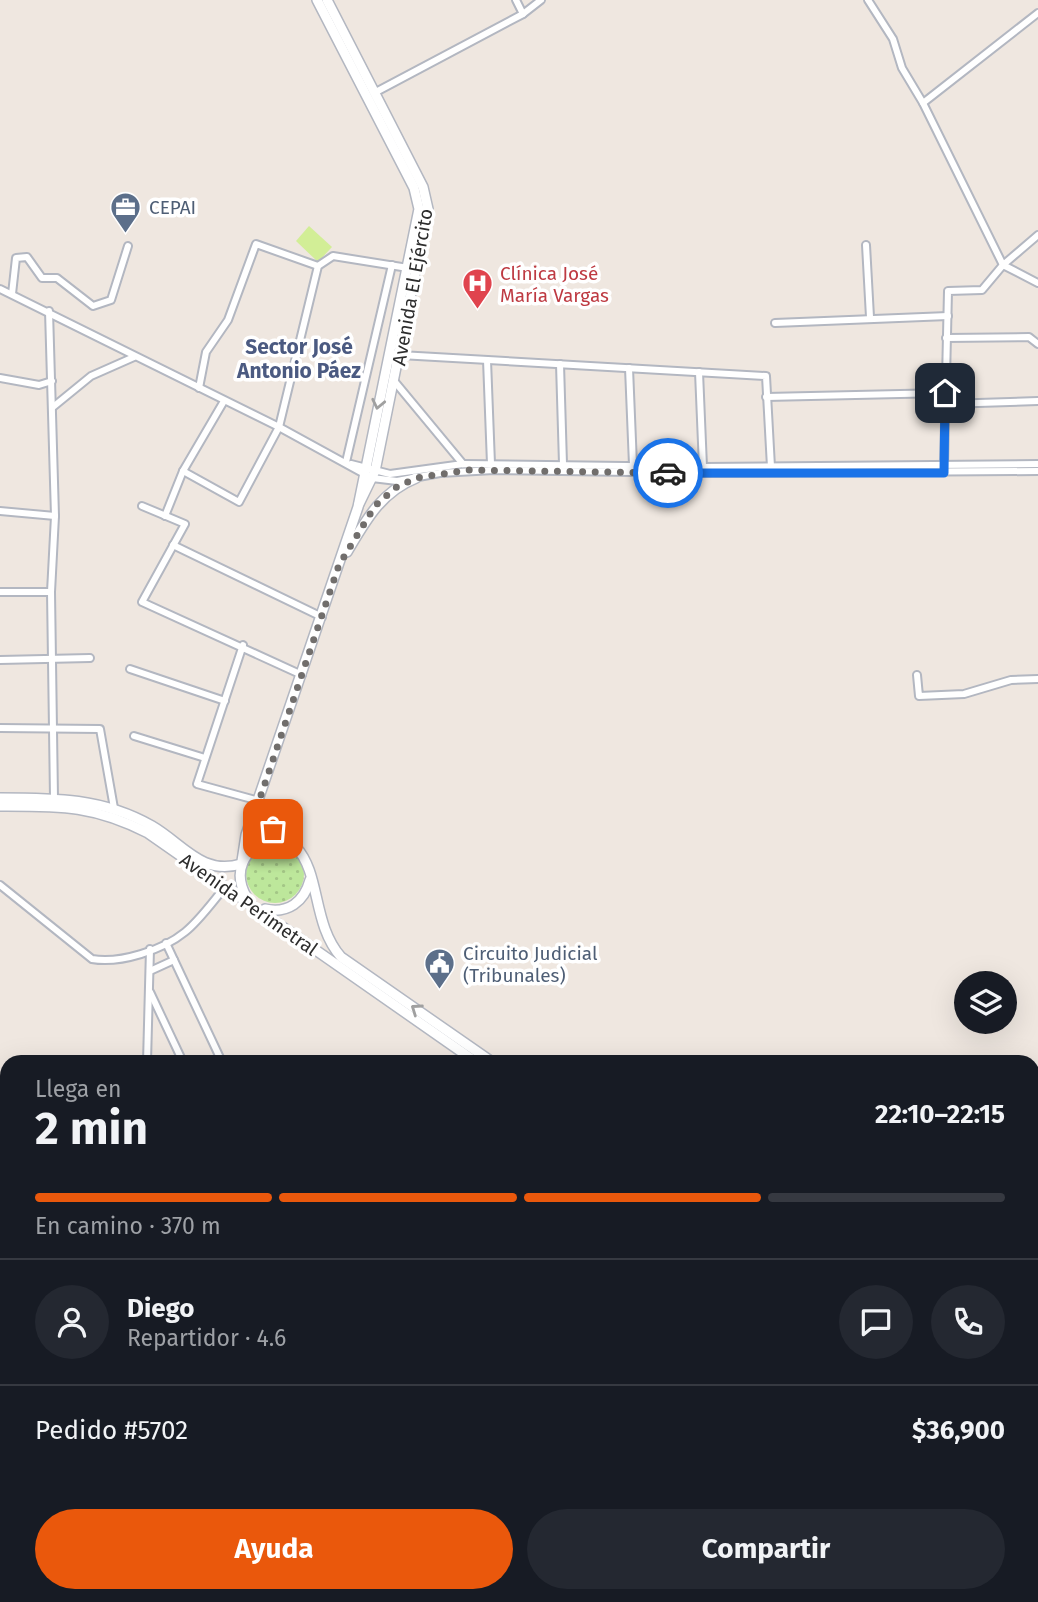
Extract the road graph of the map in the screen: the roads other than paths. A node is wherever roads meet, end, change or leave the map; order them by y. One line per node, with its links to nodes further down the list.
1 (317, 0): 8 (street, Avenida El Ejército)
2 (327, 0): 8 (street, Avenida El Ejército)
3 (516, 0): 7 (street)
4 (541, 0): 7 (street)
5 (868, 0): 9 (street)
6 (1038, 13): 9 (street)
7 (523, 14): 8 (street)
8 (370, 95): 16 (street, Avenida El Ejército); 26 (street, Avenida El Ejército)
9 (923, 103): 14 (street)
10 (1038, 234): 14 (street)
11 (866, 245): 22 (street)
12 (128, 246): 19 (street)
13 (392, 265): 15 (street); 16 (street); 43 (street)
14 (1003, 265): 17 (street); 21 (street)
15 (318, 266): 35 (street); 42 (street)
16 (408, 268): 53 (street, Avenida El Ejército, one-way to 53)
17 (1038, 283)
18 (0, 289): 19 (street)
19 (12, 294): 20 (street)
20 (49, 311): 27 (street); 33 (street)
21 (947, 316): 22 (street); 24 (street)
22 (870, 317): 23 (street)
23 (775, 323)
24 (946, 338): 25 (street); 36 (street)
25 (1038, 344)
26 (400, 355): 28 (street); 34 (street, Avenida El Ejército)
27 (134, 357): 35 (street); 41 (street)
28 (487, 360): 29 (street); 45 (street)
29 (560, 364): 30 (street); 46 (street)
30 (629, 368): 31 (street); 48 (street)
31 (699, 372): 37 (street); 49 (street)
32 (0, 379): 33 (street)
33 (52, 381): 41 (street)
34 (395, 382): 44 (street); 55 (street, Avenida El Ejército)
35 (199, 388): 38 (street)
36 (945, 393): 37 (street); 40 (street)
37 (766, 397): 50 (street)
38 (224, 401): 42 (street); 52 (street)
39 (1038, 401): 40 (street)
40 (946, 404): 51 (street)
41 (53, 407): 60 (street)
42 (279, 427): 43 (street); 52 (street)
43 (346, 462): 53 (street)
44 (463, 464): 45 (street); 55 (street)
45 (491, 464): 46 (street)
46 (562, 464): 48 (street)
47 (1038, 464): 51 (street)
48 (633, 465): 49 (street)
49 (703, 467): 50 (street)
50 (771, 467): 51 (street)
51 (944, 469): 54 (street); 56 (street)
52 (183, 471): 61 (street)
53 (363, 471): 55 (street); 58 (street, Avenida El Ejército)
54 (1038, 471)
55 (374, 475): 56 (street); 58 (street, Avenida El Ejército)
56 (416, 478): 63 (street)
57 (142, 506): 61 (street)
58 (358, 507): 63 (street, Avenida El Ejército)
59 (0, 511): 60 (street)
60 (55, 516): 65 (street)
61 (165, 516): 62 (street)
62 (173, 545): 66 (street); 67 (street)
63 (339, 565): 66 (street, Avenida El Ejército)
64 (0, 592): 65 (street)
65 (51, 592): 70 (street)
66 (322, 617): 72 (street, Avenida El Ejército)
67 (243, 645): 72 (street); 75 (street)
68 (90, 658): 70 (street)
69 (0, 660): 70 (street)
70 (51, 660): 77 (street)
71 (130, 669): 75 (street)
72 (302, 675): 82 (street, Avenida El Ejército)
73 (917, 675): 74 (street)
74 (1038, 679)
75 (225, 701): 79 (street)
76 (0, 728): 77 (street)
77 (54, 728): 81 (street); 84 (street)
78 (134, 736): 79 (street)
79 (205, 758): 82 (street)
80 (0, 798): 81 (street, Avenida Perimetral)
81 (54, 798): 84 (street, Avenida Perimetral)
82 (259, 801): 85 (street); 86 (street, Avenida El Ejército)
83 (0, 806): 89 (street, Avenida Perimetral)
84 (114, 808): 86 (street, Avenida Perimetral)
85 (285, 842): 86 (street); 87 (street)
86 (242, 862): 90 (street)
87 (310, 880): 90 (street); 100 (street, Avenida Perimetral, one-way to 87)
88 (0, 886): 92 (street)
89 (226, 886): 90 (street, Avenida Perimetral); 91 (street)
90 (257, 906): 99 (street, Avenida Perimetral)
91 (166, 943): 92 (street); 93 (street)
92 (150, 948): 94 (street)
93 (174, 960): 94 (street); 98 (street)
94 (150, 971): 95 (street)
95 (149, 990): 96 (street); 97 (street)
96 (146, 1055)
97 (180, 1055)
98 (219, 1055)
99 (466, 1055)
100 (482, 1055)

